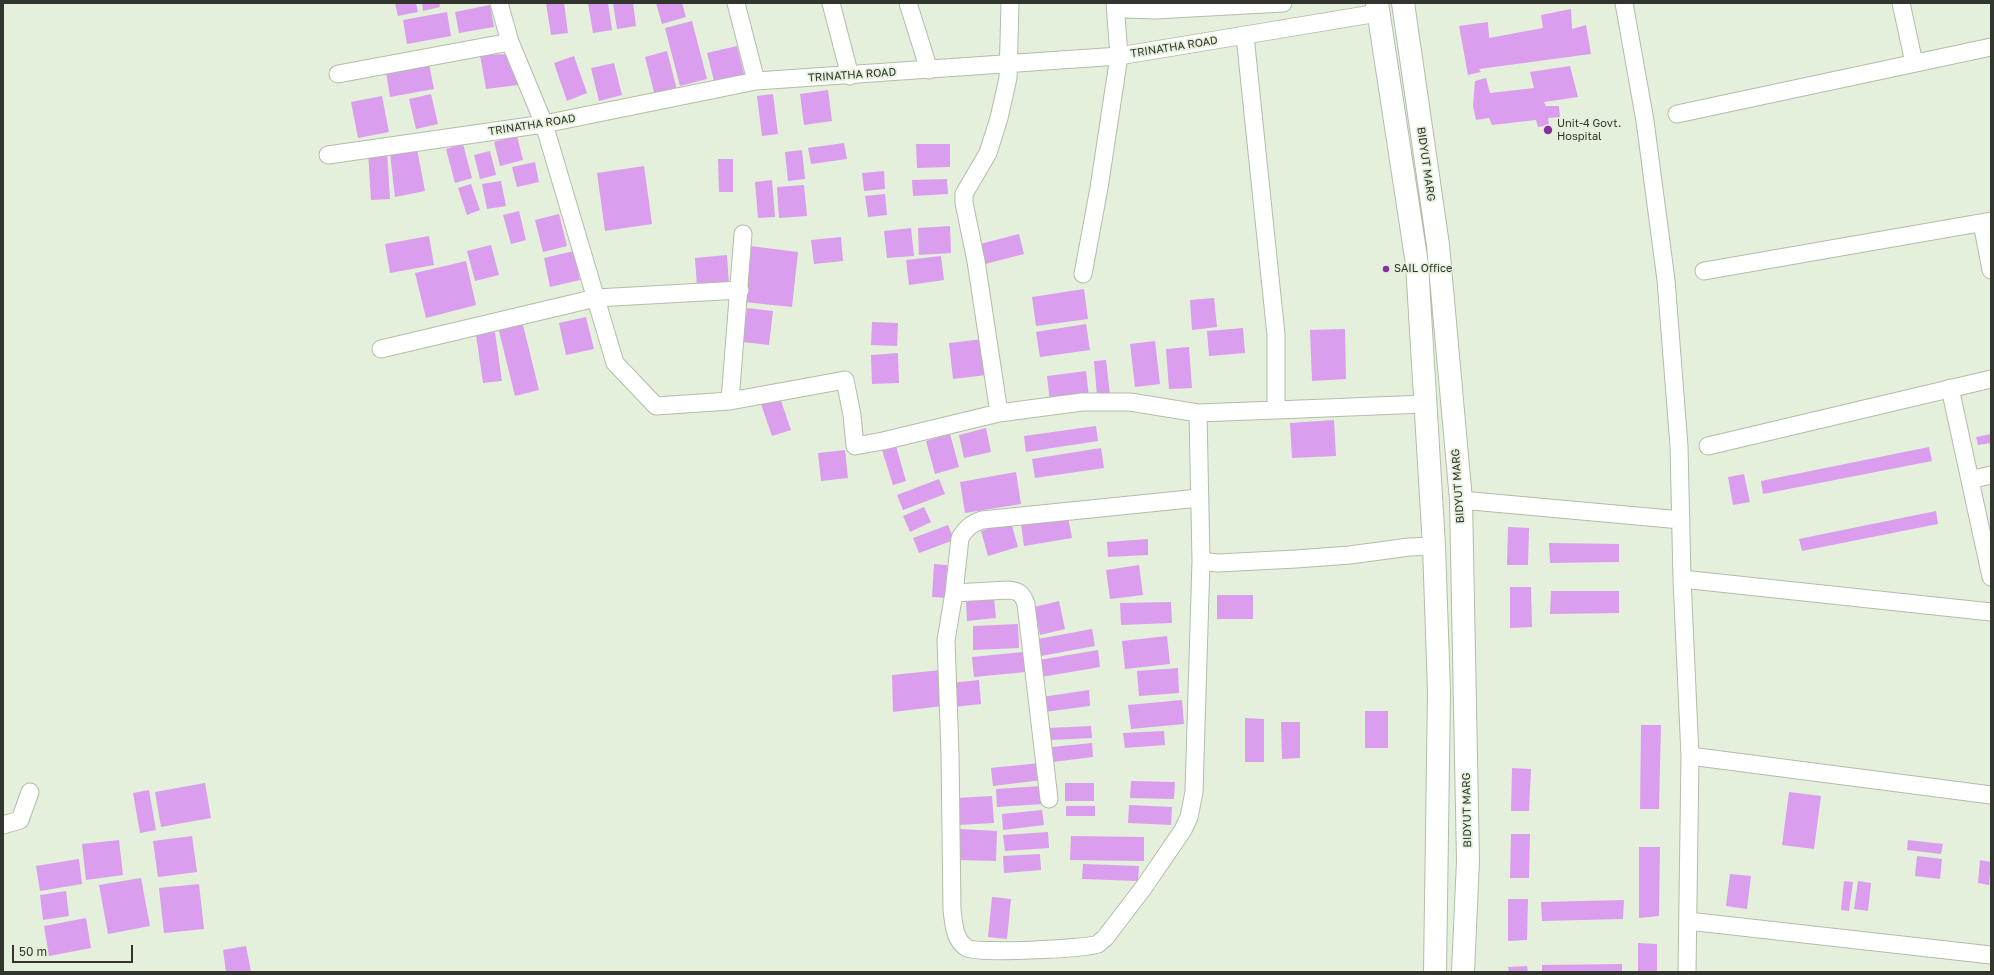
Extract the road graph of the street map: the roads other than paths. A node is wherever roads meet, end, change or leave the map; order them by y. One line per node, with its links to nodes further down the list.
1 (500, 3): 14 (street)
2 (736, 3): 22 (street)
3 (831, 3): 21 (street)
4 (908, 3): 19 (street)
5 (1010, 3): 18 (street)
6 (1115, 3): 16 (street)
7 (1125, 3): 8 (street)
8 (1283, 3)
9 (1403, 3): 45 (main road, BIDYUT MARG)
10 (1624, 3): 46 (street)
11 (1901, 3): 17 (street)
12 (1377, 8): 13 (street, TRINATHA ROAD); 37 (main road)
13 (1245, 36): 16 (street, TRINATHA ROAD); 38 (street)
14 (510, 42): 20 (street); 24 (street)
15 (1991, 47): 17 (street)
16 (1119, 56): 18 (street, TRINATHA ROAD); 30 (street)
17 (1914, 63): 23 (street)
18 (1008, 64): 19 (street, TRINATHA ROAD); 39 (street)
19 (929, 70): 21 (street, TRINATHA ROAD)
20 (338, 74)
21 (850, 76): 22 (street, TRINATHA ROAD)
22 (756, 81): 24 (street, TRINATHA ROAD)
23 (1677, 114)
24 (544, 124): 25 (street, TRINATHA ROAD); 32 (street)
25 (328, 155)
26 (1987, 222): 28 (street); 29 (street)
27 (743, 234): 31 (street)
28 (1991, 270)
29 (1704, 271)
30 (1083, 274)
31 (740, 290): 32 (street); 36 (street)
32 (596, 298): 33 (street); 36 (street)
33 (381, 349)
34 (1991, 379): 35 (street)
35 (1950, 388): 41 (street); 43 (street)
36 (730, 401): 39 (street)
37 (1425, 404): 38 (street); 47 (main road)
38 (1276, 410): 40 (street)
39 (999, 413): 40 (street)
40 (1198, 413): 44 (street)
41 (1708, 446)
42 (1991, 475): 43 (street)
43 (1970, 480): 49 (street)
44 (1199, 498): 48 (street); 51 (street)
45 (1461, 500): 46 (street); 59 (main road, BIDYUT MARG)
46 (1681, 520): 50 (street)
47 (1434, 546): 48 (street); 58 (main road)
48 (1201, 561): 51 (street)
49 (1991, 577)
50 (1682, 579): 52 (street); 53 (street)
51 (954, 593): 56 (street)
52 (1991, 612)
53 (1690, 756): 55 (street); 60 (street)
54 (30, 792): 57 (street)
55 (1991, 795)
56 (1049, 799)
57 (3, 825)
58 (1437, 860): 59 (main road); 62 (main road)
59 (1468, 861): 63 (main road, BIDYUT MARG)
60 (1688, 921): 61 (street); 64 (street)
61 (1991, 955)
62 (1435, 972)
63 (1462, 972)
64 (1687, 972)

